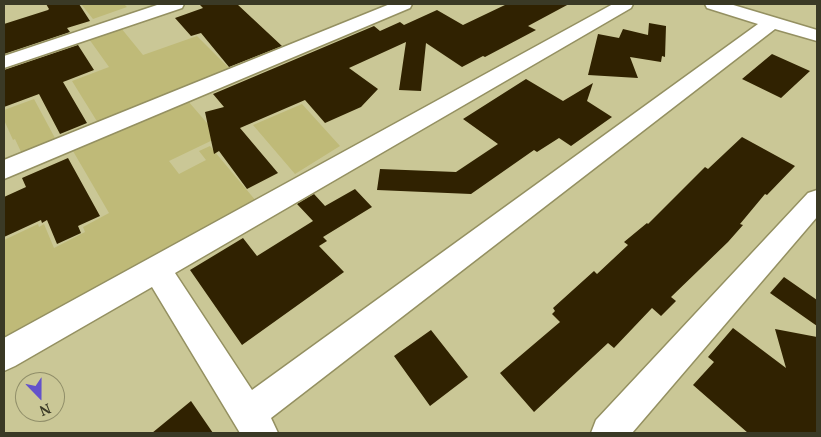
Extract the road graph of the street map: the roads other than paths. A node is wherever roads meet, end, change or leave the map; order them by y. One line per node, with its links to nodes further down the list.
1 (176, 4): 7 (street)
2 (404, 4): 8 (street)
3 (625, 4): 10 (street)
4 (713, 4): 5 (street)
5 (772, 22): 6 (street); 12 (street)
6 (817, 36)
7 (4, 62)
8 (4, 170)
9 (817, 200): 13 (street)
10 (156, 268): 11 (street); 12 (street)
11 (4, 355)
12 (254, 424)
13 (609, 433)

